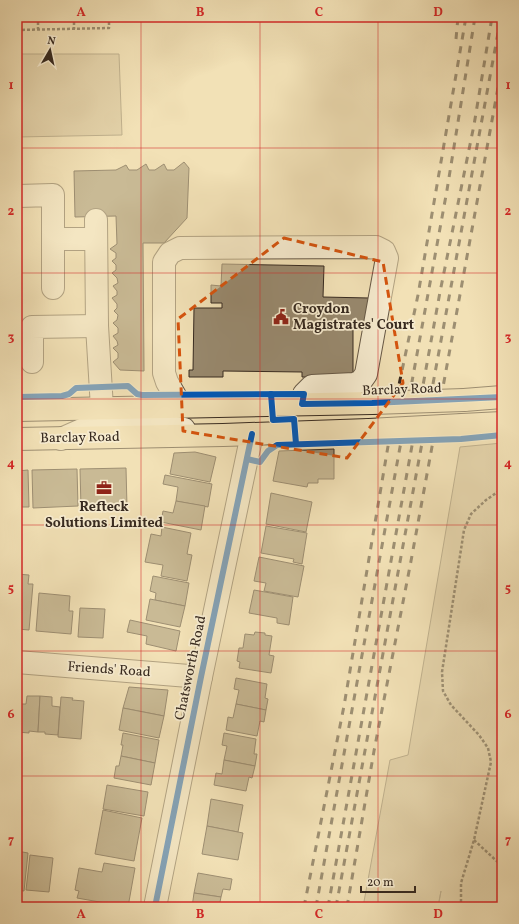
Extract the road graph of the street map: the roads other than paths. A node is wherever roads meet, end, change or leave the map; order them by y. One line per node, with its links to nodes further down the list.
1 (18, 196): 2 (street)
2 (53, 239): 3 (street); 4 (street)
3 (53, 288)
4 (97, 326): 5 (street); 9 (street)
5 (32, 362)
6 (502, 397): 7 (highway, Barclay Road, bridge)
7 (303, 399): 8 (highway, Barclay Road); 8 (street)
8 (181, 406): 9 (highway, Barclay Road)
9 (102, 408): 10 (highway, Barclay Road); 13 (street); 15 (street)
10 (17, 410)
11 (502, 423): 12 (highway, Barclay Road, bridge)
12 (252, 434): 13 (highway, Barclay Road); 17 (street, Chatsworth Road)
13 (223, 435): 15 (highway, Barclay Road)
14 (17, 439): 15 (highway, Barclay Road)
15 (60, 439)
16 (17, 662): 17 (street, Friends' Road)
17 (201, 677): 18 (street, Chatsworth Road)
18 (156, 907)

